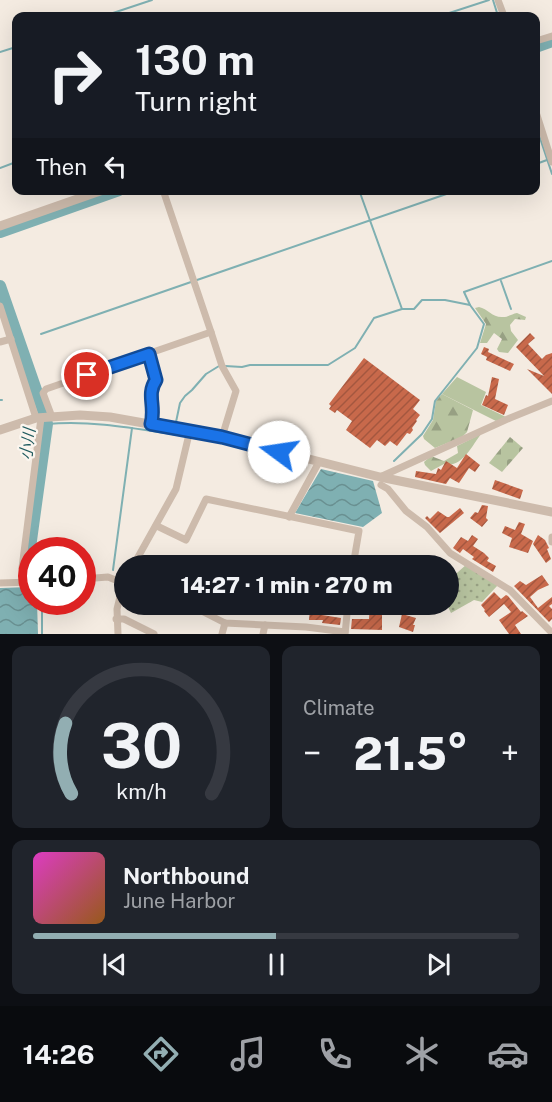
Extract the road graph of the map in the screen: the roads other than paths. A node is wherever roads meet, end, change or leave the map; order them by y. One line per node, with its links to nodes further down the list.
1 (540, 124): 2 (street)
2 (552, 162)
3 (89, 195): 5 (street)
4 (165, 195): 7 (street)
5 (0, 226)
6 (0, 306): 8 (street)
7 (211, 332): 10 (street); 16 (street)
8 (11, 339): 9 (street); 12 (street)
9 (0, 342)
10 (149, 354): 12 (street); 13 (street)
11 (552, 401): 18 (street)
12 (44, 418): 13 (street); 14 (street); 22 (street)
13 (151, 424): 15 (street)
14 (0, 430)
15 (190, 430): 16 (street); 21 (street)
16 (222, 437): 17 (street)
17 (319, 462): 18 (street); 20 (street)
18 (381, 481): 19 (street); 38 (street)
19 (552, 512)
20 (289, 517): 21 (street); 26 (street)
21 (157, 526): 25 (street)
22 (27, 537)
23 (552, 537): 24 (street)
24 (552, 542)
25 (140, 555)
26 (355, 555)
27 (96, 578): 28 (street)
28 (114, 579)
29 (18, 582): 30 (street)
30 (0, 583)
31 (117, 615): 34 (street)
32 (209, 615): 35 (street)
33 (347, 615): 37 (street)
34 (116, 619): 39 (street); 40 (street)
35 (225, 623): 36 (street); 41 (street)
36 (265, 625): 37 (street); 42 (street)
37 (345, 633)
38 (552, 633)
39 (118, 634)
40 (154, 634)
41 (222, 634)
42 (263, 634)

